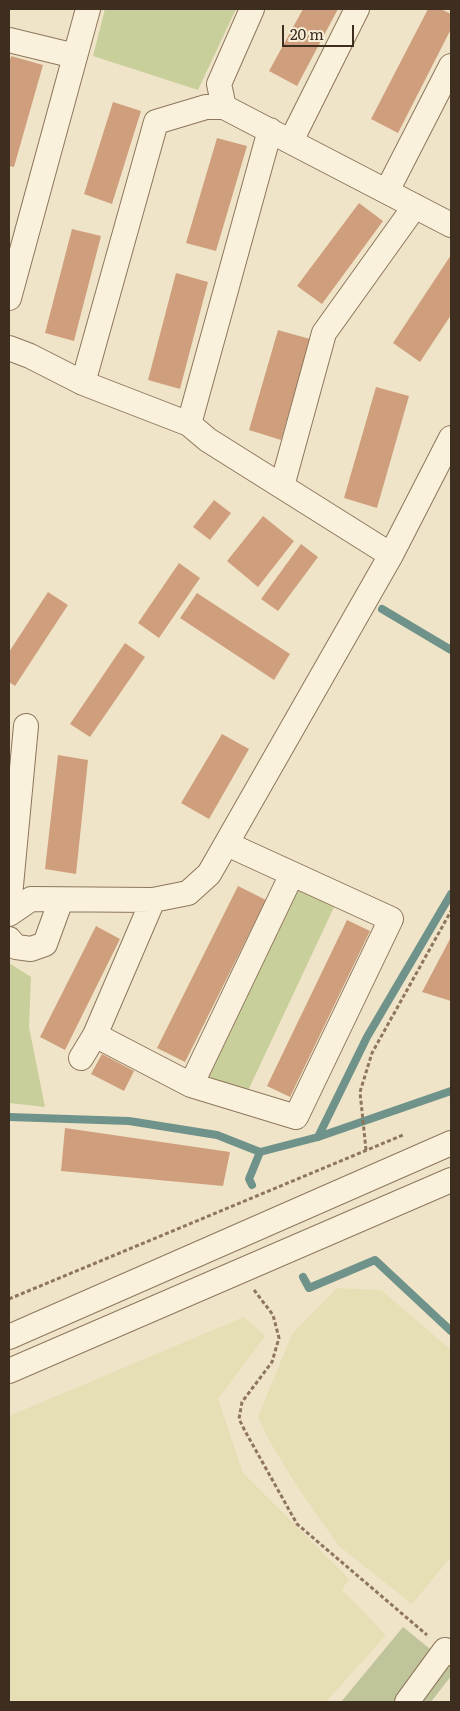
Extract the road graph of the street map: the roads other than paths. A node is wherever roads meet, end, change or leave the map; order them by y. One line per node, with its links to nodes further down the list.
1 (88, 9): 5 (street)
2 (252, 9): 7 (street)
3 (357, 9): 9 (street)
4 (9, 40): 5 (street)
5 (75, 56): 13 (street)
6 (451, 66): 10 (street)
7 (224, 107): 8 (street); 15 (street)
8 (270, 130): 9 (street); 16 (street)
9 (291, 141): 10 (street)
10 (387, 191): 11 (street)
11 (415, 206): 12 (street); 18 (street)
12 (451, 225)
13 (9, 298)
14 (9, 348): 15 (street)
15 (84, 383): 16 (street)
16 (189, 424): 18 (street)
17 (451, 438): 19 (street)
18 (282, 486): 19 (street)
19 (391, 555): 21 (street)
20 (26, 726): 25 (street)
21 (227, 844): 22 (street); 24 (street)
22 (292, 874): 30 (street); 30 (street)
23 (61, 900): 24 (street); 26 (street); 27 (street)
24 (153, 900): 28 (street)
25 (9, 907)
26 (9, 914)
27 (9, 939)
28 (95, 1035): 29 (street); 30 (street)
29 (81, 1058)
30 (191, 1085)
31 (451, 1143): 33 (street)
32 (451, 1180): 34 (street)
33 (9, 1337)
34 (9, 1371)
35 (448, 1652): 36 (street)
36 (407, 1702)

